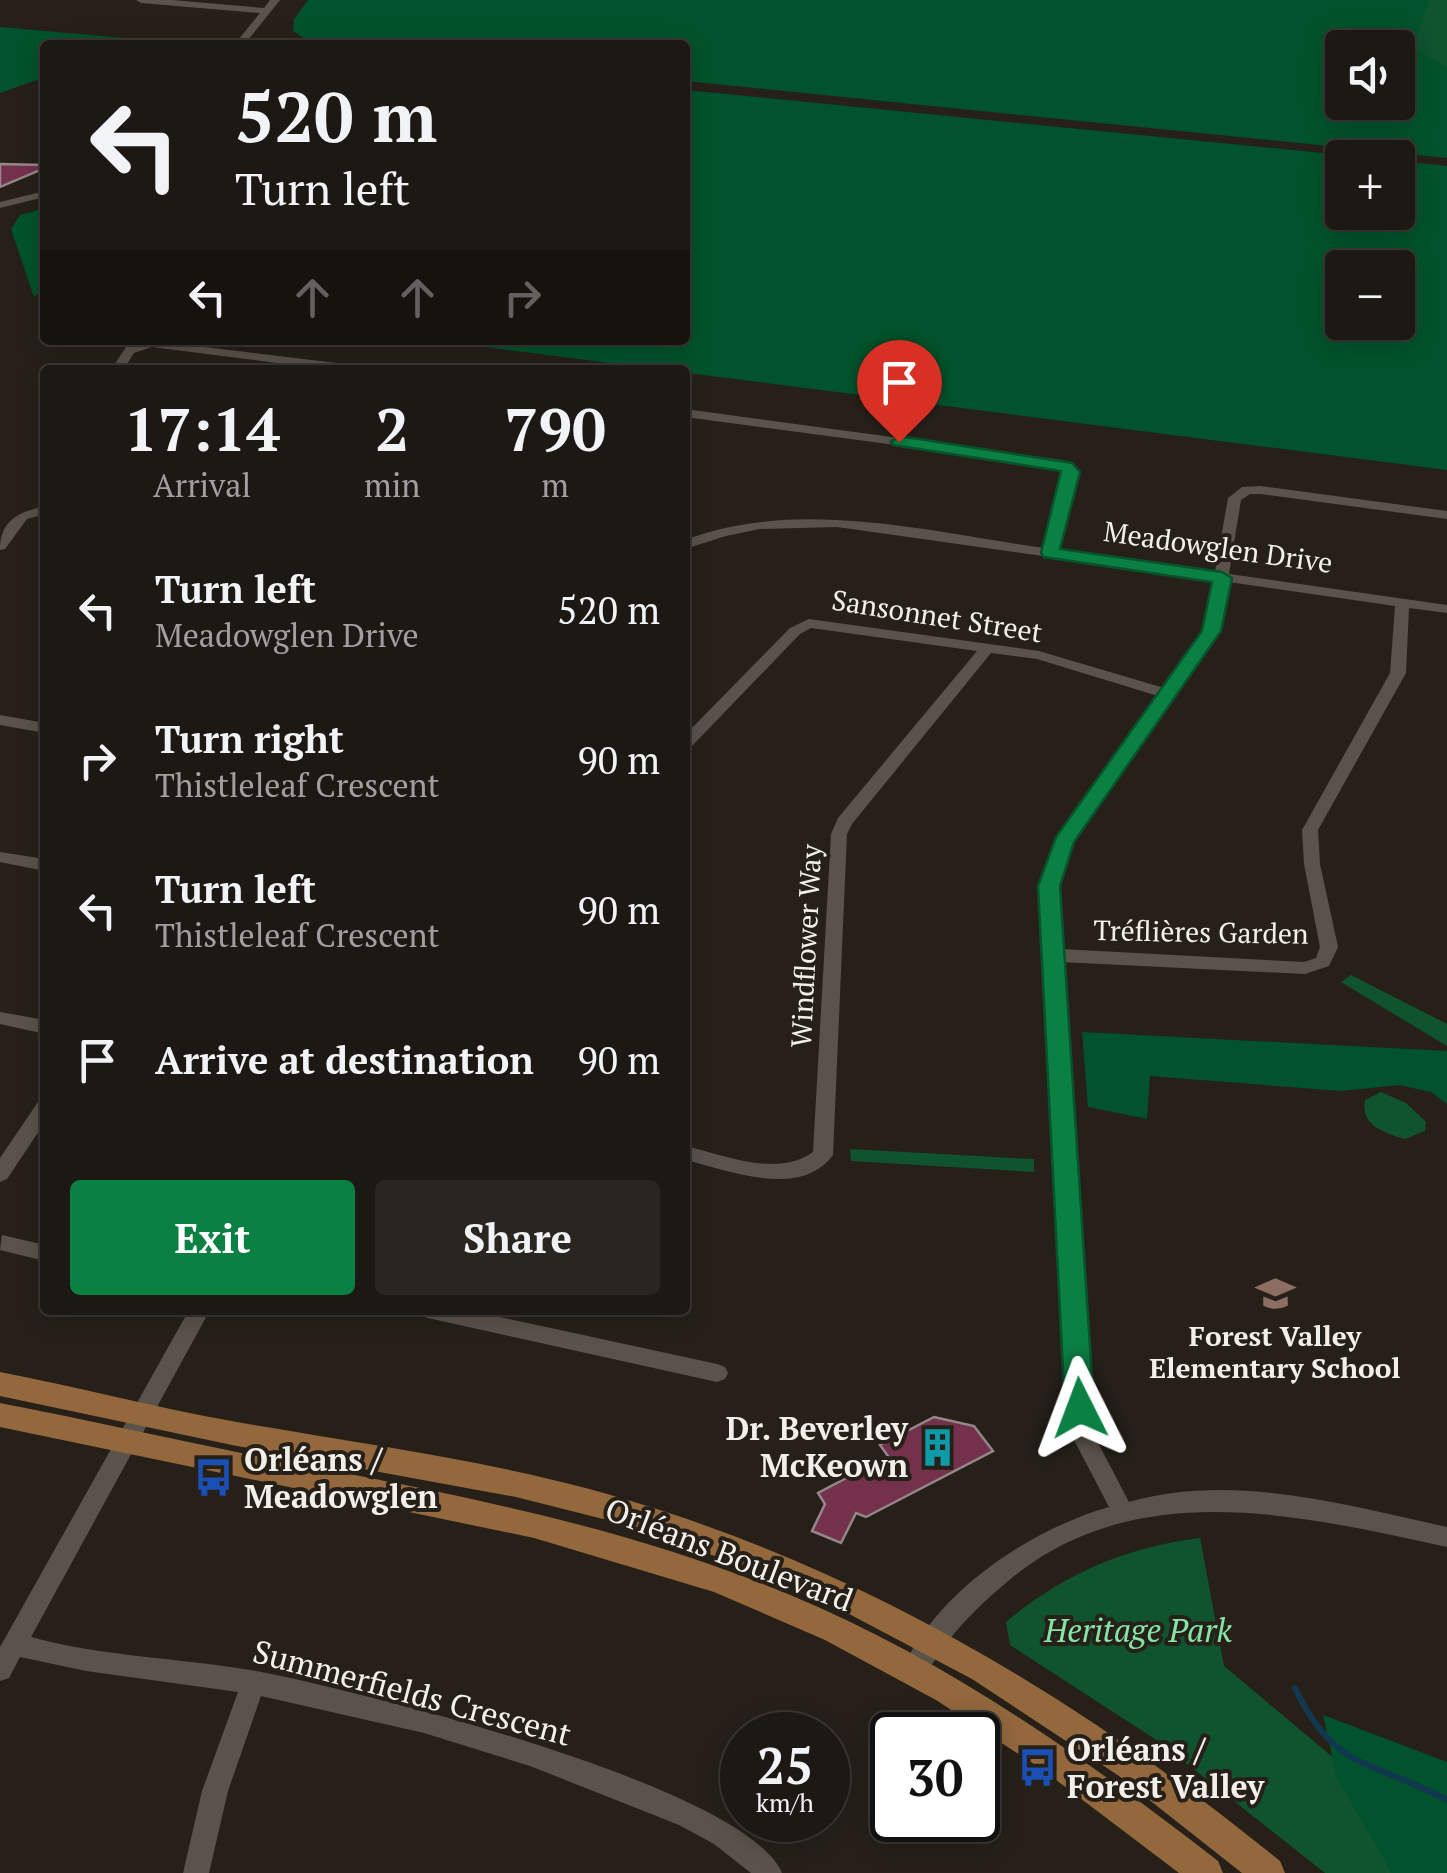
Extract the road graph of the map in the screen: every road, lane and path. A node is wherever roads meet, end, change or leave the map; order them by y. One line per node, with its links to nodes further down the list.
1 (140, 0): 3 (street)
2 (275, 0): 3 (street)
3 (267, 10): 4 (street)
4 (244, 40)
5 (40, 195): 6 (street)
6 (0, 205)
7 (146, 345): 9 (street)
8 (167, 345): 10 (street)
9 (120, 365)
10 (321, 365)
11 (690, 414): 16 (street)
12 (40, 511): 15 (street)
13 (1447, 515): 17 (street)
14 (690, 539): 16 (street, Meadowglen Drive)
15 (0, 546)
16 (1050, 553): 17 (street, Meadowglen Drive)
17 (1222, 578): 18 (street, Meadowglen Drive); 21 (street)
18 (1402, 603): 19 (street, Meadowglen Drive); 27 (street, Tréflières Garden)
19 (1447, 609)
20 (988, 648): 21 (street, Sansonnet Street); 24 (street, Sansonnet Street); 31 (street, Windflower Way)
21 (1167, 694): 27 (street)
22 (0, 720): 23 (street)
23 (40, 727)
24 (690, 739)
25 (0, 857): 26 (street)
26 (40, 864)
27 (1052, 956): 41 (street)
28 (0, 1018): 29 (street)
29 (40, 1026)
30 (40, 1114): 32 (street)
31 (690, 1154)
32 (0, 1174)
33 (2, 1243): 34 (street)
34 (40, 1252)
35 (197, 1315): 40 (street)
36 (492, 1316): 37 (street)
37 (718, 1373)
38 (0, 1384): 40 (main road, Orléans Boulevard)
39 (0, 1415): 40 (main road, Orléans Boulevard)
40 (136, 1427): 43 (main road, Orléans Boulevard); 44 (street); 46 (main road, Orléans Boulevard)
41 (1124, 1514): 42 (street); 43 (street)
42 (1447, 1537)
43 (932, 1638): 46 (street); 51 (main road, Orléans Boulevard)
44 (14, 1644): 45 (street); 47 (street, Summerfields Crescent)
45 (0, 1670)
46 (914, 1670): 50 (main road, Orléans Boulevard)
47 (254, 1682): 48 (street); 49 (street, Summerfields Crescent)
48 (196, 1873)
49 (769, 1873)
50 (1206, 1873)
51 (1268, 1873)

